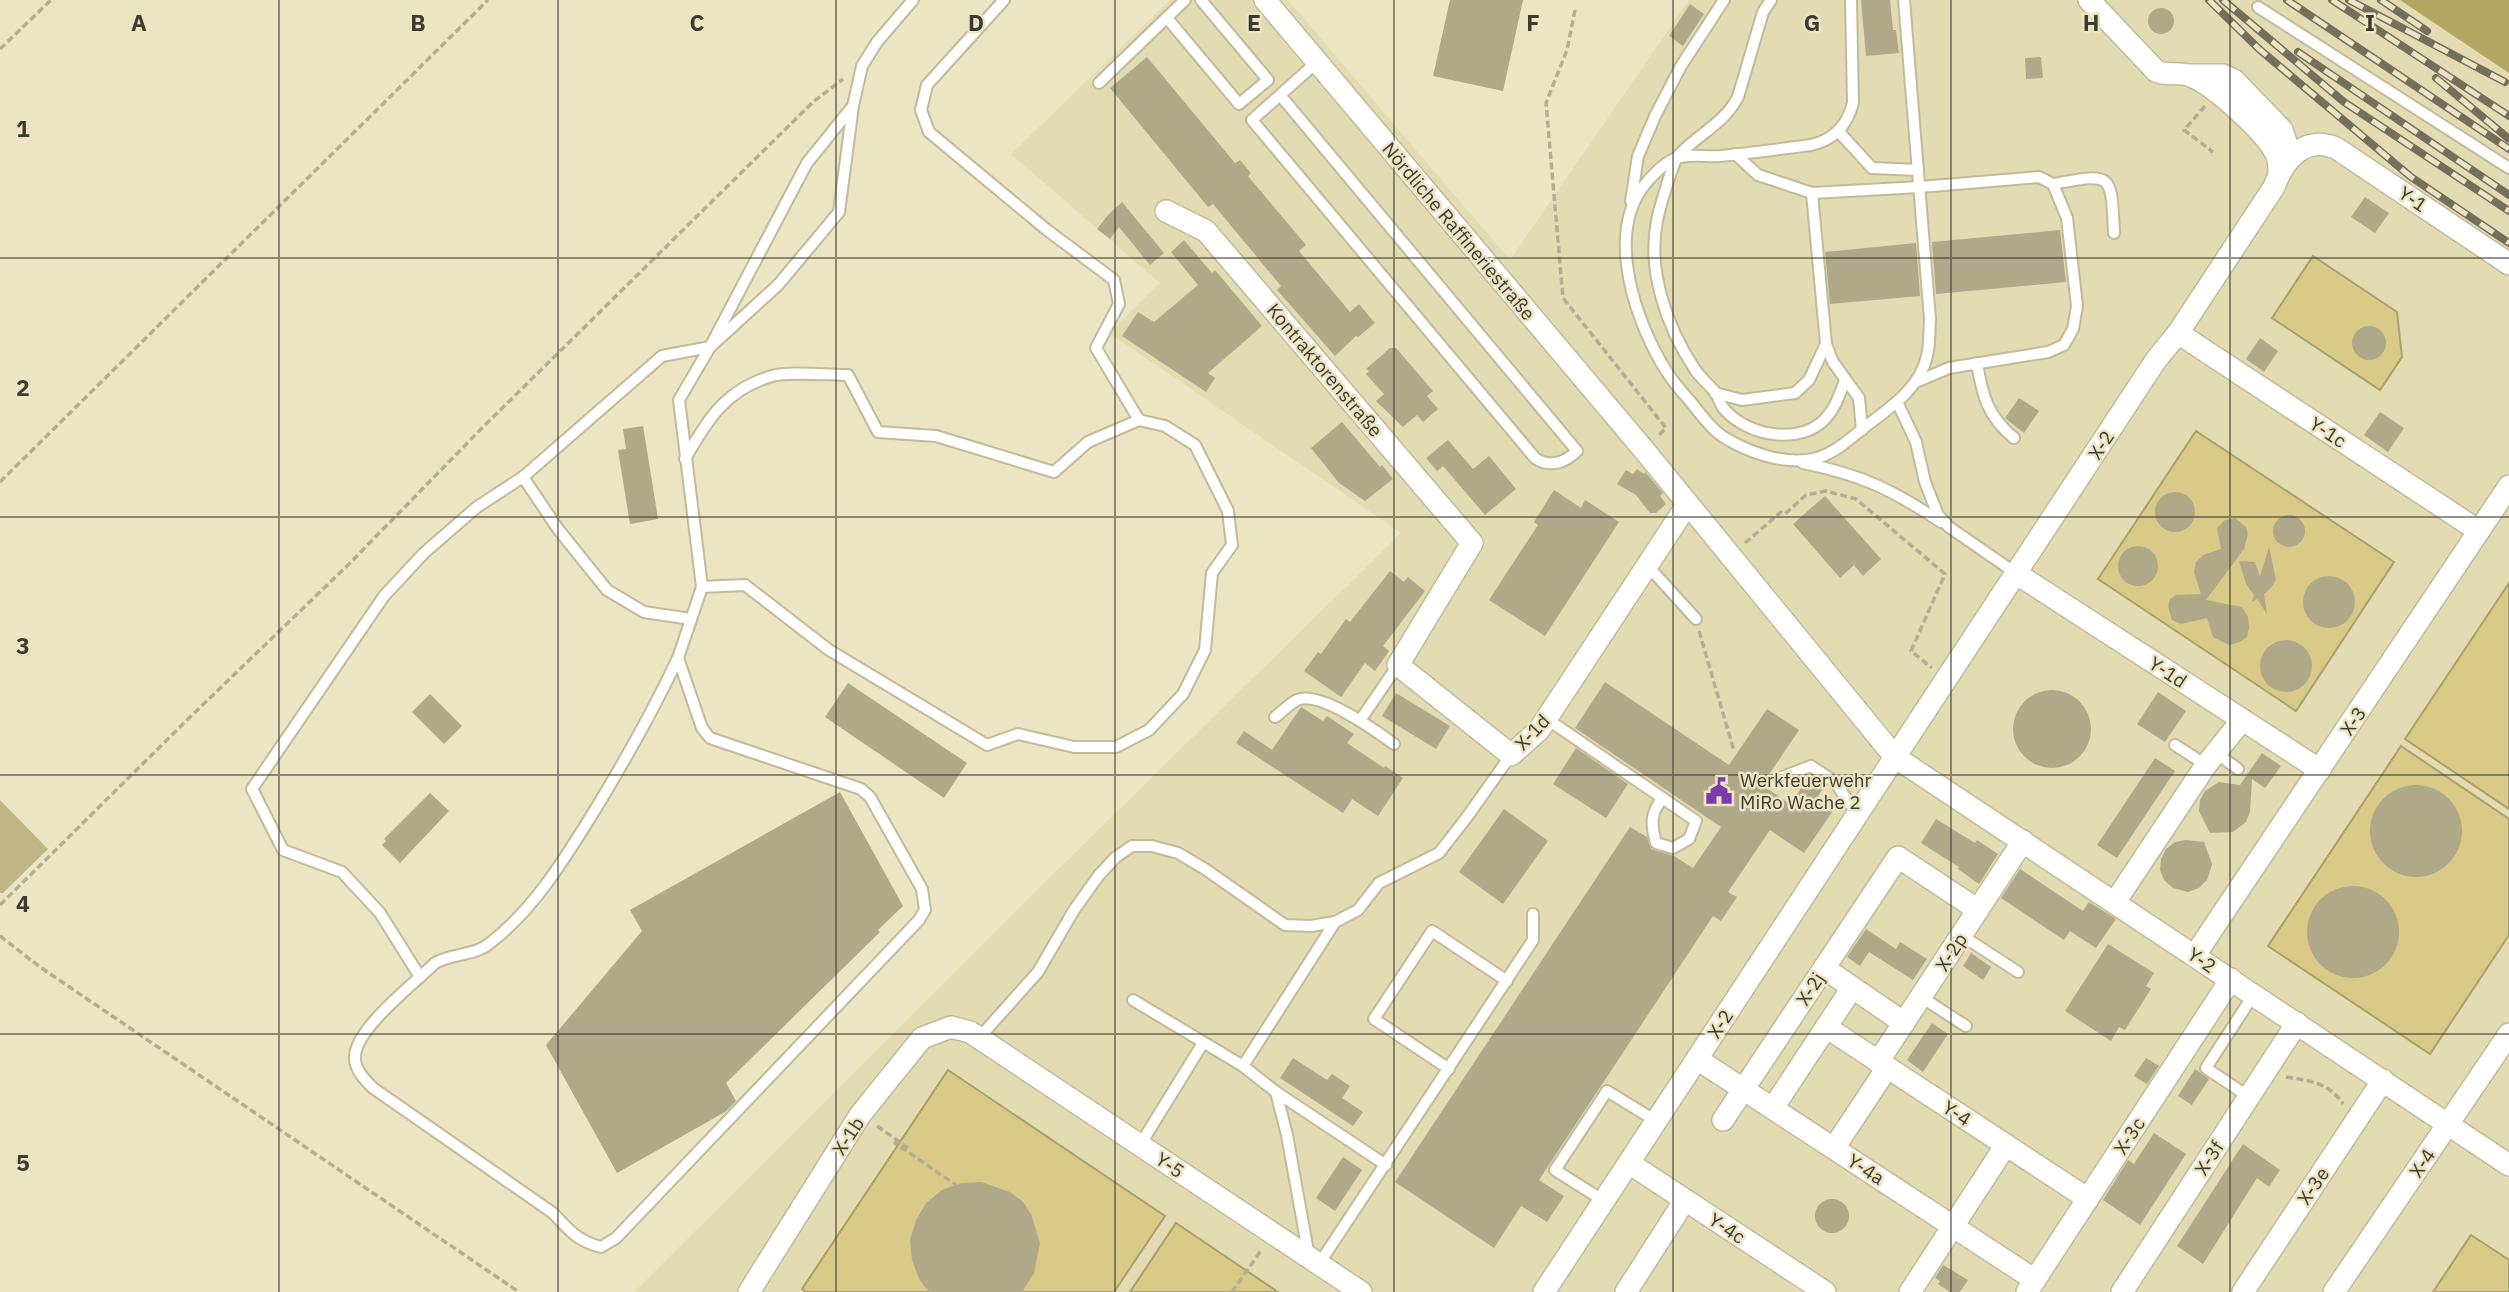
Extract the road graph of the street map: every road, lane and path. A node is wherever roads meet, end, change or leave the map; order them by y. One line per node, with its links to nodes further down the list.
1 (51, 0): 16 (path)
2 (488, 0): 53 (path)
3 (913, 0): 18 (lane)
4 (1004, 0): 46 (lane)
5 (1185, 0): 15 (lane)
6 (1200, 0): 15 (lane)
7 (1265, 0): 17 (street, Nördliche Raffineriestraße)
8 (1724, 0): 35 (lane)
9 (1772, 0): 27 (lane)
10 (1851, 0): 24 (lane)
11 (1904, 0): 30 (lane)
12 (2089, 0): 19 (street)
13 (2258, 8): 29 (lane)
14 (1575, 10): 49 (path)
15 (1167, 18): 20 (lane)
16 (0, 49)
17 (1317, 62): 22 (lane); 49 (street, Nördliche Raffineriestraße)
18 (862, 66): 23 (lane); 84 (path)
19 (2187, 75): 21 (street); 28 (street)
20 (1099, 83)
21 (2217, 90): 25 (path); 28 (street)
22 (1280, 95): 22 (lane)
23 (853, 106): 40 (lane); 40 (lane)
24 (1839, 132): 26 (lane); 30 (lane)
25 (2213, 152)
26 (1735, 154): 27 (lane); 33 (lane)
27 (1676, 158): 35 (lane); 44 (lane)
28 (2283, 167): 37 (street, Y-1); 38 (street, X-2)
29 (2509, 168)
30 (1918, 170): 32 (lane)
31 (2053, 184): 32 (lane); 36 (lane); 41 (lane)
32 (1920, 187): 33 (lane); 43 (lane)
33 (1812, 193): 39 (lane)
34 (1166, 211): 65 (street, Kontraktorenstraße)
35 (1630, 212): 51 (lane)
36 (2115, 233)
37 (2509, 264)
38 (2178, 333): 57 (street, Y-1c); 60 (street, X-2)
39 (1826, 344): 42 (lane); 44 (lane)
40 (709, 347): 50 (lane); 52 (lane)
41 (1977, 363): 43 (lane); 48 (lane)
42 (1845, 380): 44 (lane); 47 (lane)
43 (1916, 382): 45 (lane)
44 (1715, 393)
45 (1897, 402): 47 (lane); 56 (lane)
46 (1139, 420): 50 (lane); 61 (lane)
47 (1862, 430): 51 (lane)
48 (2014, 438)
49 (1648, 456): 55 (street)
50 (685, 458): 61 (lane)
51 (1790, 460): 56 (lane)
52 (523, 477): 62 (lane); 93 (lane)
53 (0, 482)
54 (2509, 486): 57 (street, X-3)
55 (1687, 505): 58 (street); 59 (street, X-1d)
56 (1949, 527): 60 (lane)
57 (2479, 531): 78 (street, X-3)
58 (1731, 558): 66 (path); 75 (street)
59 (1647, 565): 63 (lane); 69 (street, X-1d)
60 (2017, 574): 66 (street, X-2); 70 (street, Y-1d)
61 (702, 587): 62 (lane)
62 (691, 619): 64 (lane)
63 (1696, 619): 73 (path)
64 (678, 658): 93 (lane); 93 (lane)
65 (1398, 665): 68 (lane); 74 (street, X-1d)
66 (1947, 679): 75 (street, X-2)
67 (1275, 718): 68 (lane)
68 (1361, 719): 71 (lane)
69 (1547, 719): 74 (street, X-1d); 80 (lane)
70 (2242, 720): 76 (street); 78 (street, Y-1d)
71 (1394, 744)
72 (2175, 745): 76 (lane)
73 (1734, 751)
74 (1511, 755): 87 (lane)
75 (1895, 757): 81 (street, X-2); 82 (street, Y-2)
76 (2211, 759): 77 (lane); 83 (street)
77 (2238, 769)
78 (2320, 771): 90 (street, X-3)
79 (1772, 781): 81 (lane)
80 (1663, 798): 80 (lane)
81 (1857, 814): 107 (street, X-2)
82 (2023, 841): 83 (street, Y-2); 85 (street, X-2p)
83 (2115, 902): 90 (street, Y-2)
84 (0, 905)
85 (1978, 910): 88 (street, X-2p); 91 (street, X-2j)
86 (1533, 914): 95 (lane)
87 (1335, 922): 105 (lane); 109 (lane)
88 (1961, 935): 92 (lane); 98 (street, X-2p)
89 (0, 936): 139 (path)
90 (2195, 955): 94 (street, Y-2)
91 (1824, 968): 96 (street); 113 (street, X-2j)
92 (2018, 972)
93 (420, 978)
94 (2231, 979): 97 (street, Y-2); 131 (street, X-3c)
95 (1507, 981): 110 (lane); 110 (lane)
96 (1852, 988): 100 (street); 103 (street)
97 (2254, 994): 101 (street, Y-2); 115 (lane)
98 (1921, 997): 100 (street, X-2p); 102 (lane)
99 (1133, 1000): 106 (lane)
100 (1904, 1023): 108 (street, X-2p)
101 (2297, 1023): 111 (street, X-3f); 112 (street, Y-2)
102 (1966, 1026)
103 (1826, 1027): 108 (street, Y-4); 116 (street)
104 (2509, 1034): 121 (street, X-4)
105 (979, 1038): 117 (street, X-1b); 123 (street, Y-5)
106 (1203, 1043): 109 (lane); 123 (lane)
107 (1697, 1059): 113 (street, Y-4a); 119 (street, X-2)
108 (1883, 1065): 124 (street, Y-4); 126 (street, X-2p)
109 (1243, 1066): 114 (lane)
110 (1449, 1069): 128 (lane)
111 (2264, 1074): 115 (street, X-3f); 120 (path)
112 (2383, 1080): 120 (street, X-3e); 121 (street, Y-2)
113 (1744, 1089): 116 (street, Y-4a); 118 (street, X-2j)
114 (1276, 1092): 128 (lane); 136 (lane)
115 (2249, 1097): 146 (street, X-3f)
116 (1773, 1108): 126 (street, Y-4a)
117 (860, 1115): 122 (path); 140 (street, X-1b)
118 (1723, 1120)
119 (1656, 1121): 127 (street, X-2); 133 (lane)
120 (2354, 1124): 147 (street, X-3e)
121 (2448, 1125): 129 (street, Y-2); 148 (street, X-4)
122 (897, 1140): 125 (path); 130 (path)
123 (1140, 1144): 135 (street, Y-5)
124 (2006, 1145): 131 (street, Y-4); 134 (street)
125 (908, 1148)
126 (1834, 1148): 134 (street, Y-4a)
127 (1629, 1163): 132 (street, Y-4c); 133 (street, X-2)
128 (1386, 1165): 136 (lane)
129 (2509, 1165)
130 (956, 1185)
131 (2088, 1199): 137 (street, X-3c)
132 (1685, 1200): 143 (street); 144 (street, Y-4c)
133 (1604, 1201): 138 (street, X-2)
134 (1953, 1226): 137 (street, Y-4a); 145 (street)
135 (1273, 1233): 136 (street, Y-5); 141 (path)
136 (1314, 1261): 142 (street, Y-5)
137 (2031, 1286)
138 (1549, 1290)
139 (519, 1292)
140 (750, 1292)
141 (1232, 1292)
142 (1362, 1292)
143 (1626, 1292)
144 (1825, 1292)
145 (1910, 1292)
146 (2122, 1292)
147 (2243, 1292)
148 (2334, 1292)

